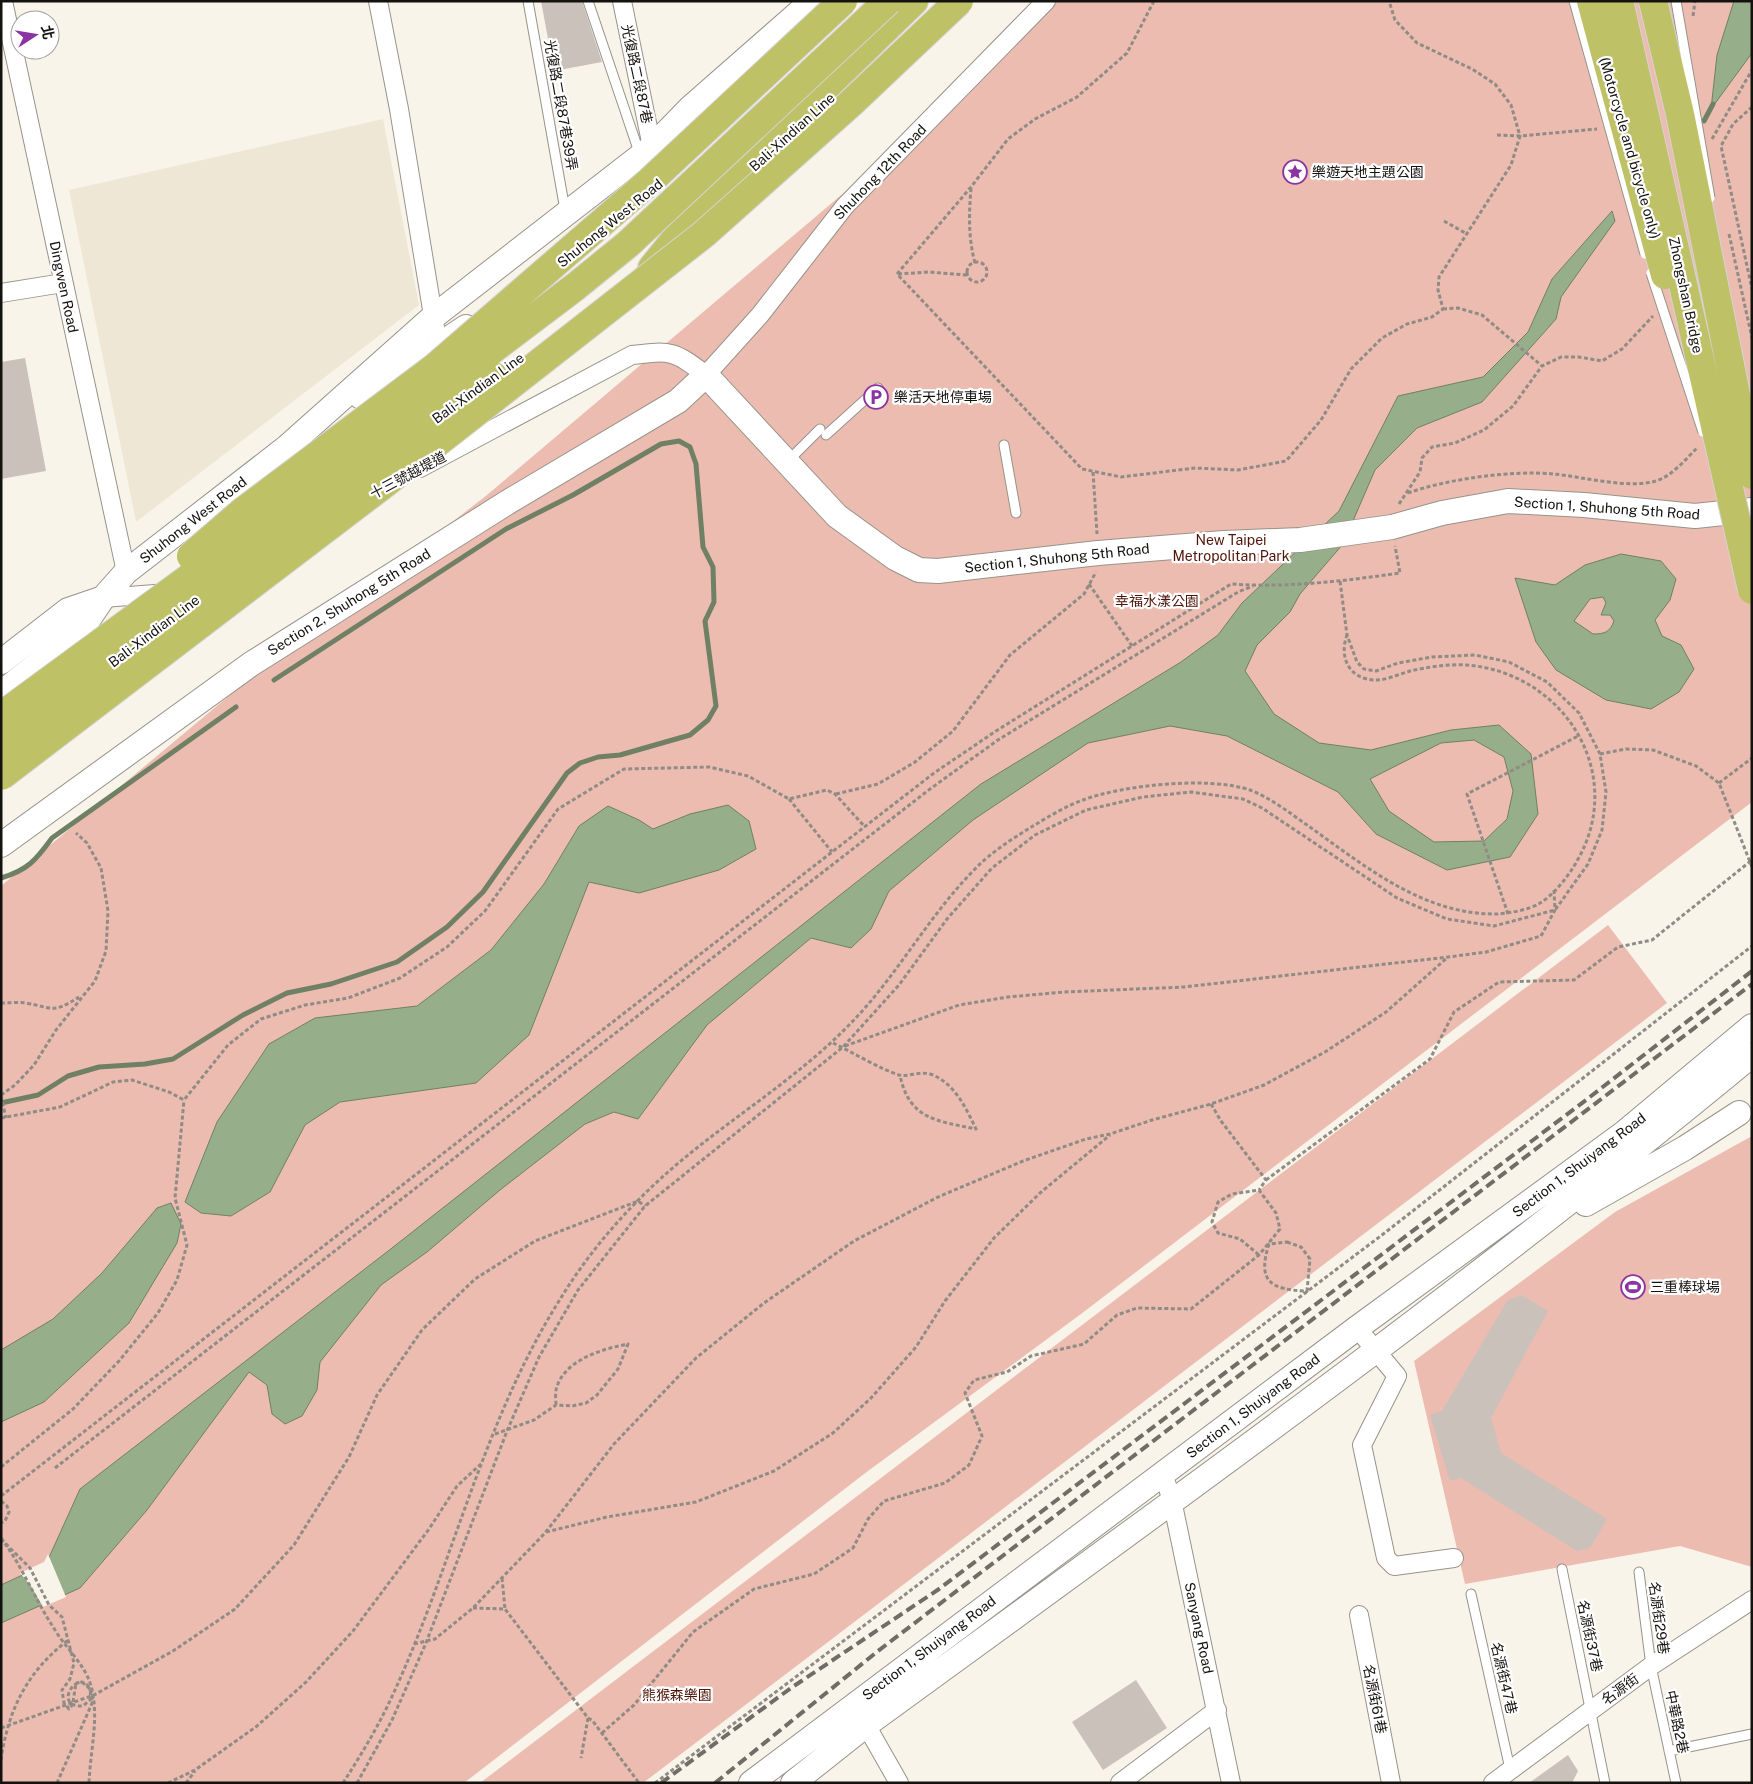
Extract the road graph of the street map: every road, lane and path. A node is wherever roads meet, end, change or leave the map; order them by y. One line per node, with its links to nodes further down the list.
1 (3, 1): 39 (street, Dingwen Road)
2 (378, 1): 45 (street)
3 (528, 1): 32 (lane, 光復路二段87巷39弄)
4 (588, 1): 29 (lane)
5 (622, 1): 29 (street, 光復路二段87巷)
6 (812, 1): 29 (street, Shuhong West Road)
7 (843, 1): 72 (highway, bridge)
8 (859, 1): 47 (street, Shuhong West Road)
9 (888, 1): 72 (highway, Bali-Xindian Line, bridge)
10 (914, 1): 40 (highway, bridge)
11 (932, 1): 75 (highway, Bali-Xindian Line, bridge)
12 (959, 1): 40 (highway, bridge)
13 (1046, 1): 49 (street, Shuhong 12th Road)
14 (1154, 1): 30 (path)
15 (1388, 1): 27 (path)
16 (1574, 1): 53 (lane, (Motorcycle and bicycle only), bridge)
17 (1591, 1): 53 (highway, bridge)
18 (1619, 1): 53 (highway, Zhongshan Bridge, bridge)
19 (1653, 1): 24 (highway, Zhongshan Bridge, bridge)
20 (1664, 1): 24 (highway, bridge)
21 (1676, 1): 31 (lane, bridge)
22 (1752, 70): 28 (path)
23 (1752, 107): 41 (path)
24 (1680, 114): 56 (highway, Zhongshan Bridge, bridge)
25 (1603, 128): 27 (path)
26 (1497, 135): 27 (path)
27 (1520, 136): 35 (path)
28 (1709, 145)
29 (646, 151): 32 (street, Shuhong West Road)
30 (971, 187): 36 (path); 37 (path)
31 (1713, 212)
32 (566, 214): 45 (street, Shuhong West Road)
33 (1444, 221): 35 (path)
34 (1727, 226): 46 (path)
35 (1467, 234): 43 (path)
36 (975, 262): 38 (path); 38 (path)
37 (897, 274): 38 (path); 55 (path)
38 (967, 275)
39 (63, 283): 42 (street); 62 (street, Dingwen Road)
40 (641, 283): 78 (highway, bridge)
41 (1752, 289)
42 (1, 293)
43 (1443, 309): 48 (path); 55 (path)
44 (1655, 315): 48 (path)
45 (433, 317): 47 (street); 52 (street, Shuhong West Road)
46 (1752, 338)
47 (438, 346): 52 (street, Shuhong West Road)
48 (1542, 366): 53 (path)
49 (706, 375): 54 (street, Section 1, Shuhong 5th Road); 67 (street, 十三號越堤道); 84 (street, Section 2, Shuhong 5th Road)
50 (878, 388): 54 (lane)
51 (1004, 445): 57 (lane)
52 (287, 447): 62 (street, Shuhong West Road)
53 (1710, 447): 58 (highway, Zhongshan Bridge, bridge)
54 (786, 463): 58 (street, Section 1, Shuhong 5th Road)
55 (1093, 472): 59 (path)
56 (1752, 475)
57 (1016, 513)
58 (1745, 519): 66 (highway, Zhongshan Bridge, bridge)
59 (1097, 537)
60 (1394, 541): 63 (path)
61 (1098, 567): 64 (path)
62 (126, 572): 67 (street, Shuhong West Road)
63 (1340, 581): 65 (path); 68 (path)
64 (1089, 584): 69 (path); 80 (path)
65 (1254, 586): 69 (path); 123 (path)
66 (1752, 590)
67 (103, 598): 70 (street, Shuhong West Road); 71 (street, Shuhong West Road)
68 (1348, 635): 74 (path); 76 (path)
69 (1132, 646): 82 (path)
70 (1, 662)
71 (1, 692)
72 (30, 694): 73 (highway, Bali-Xindian Line, bridge)
73 (1, 716)
74 (1580, 735): 88 (path); 90 (path)
75 (1, 746)
76 (1600, 754): 79 (path); 89 (path)
77 (1752, 758): 79 (path)
78 (1, 776)
79 (1719, 783): 86 (path)
80 (836, 794): 81 (path); 82 (path)
81 (788, 799): 85 (path); 101 (path)
82 (865, 827): 85 (path)
83 (76, 833): 93 (path)
84 (1, 845)
85 (832, 852): 125 (path)
86 (1750, 861): 87 (path); 108 (path)
87 (1752, 867)
88 (1554, 889): 89 (path); 90 (path)
89 (1555, 910): 92 (path); 97 (path)
90 (1508, 914): 96 (path)
91 (1752, 946): 115 (path)
92 (1448, 957): 97 (path); 102 (path)
93 (82, 995): 94 (path); 100 (path)
94 (1, 1003)
95 (1752, 1026): 107 (street, Section 1, Shuiyang Road)
96 (833, 1043): 97 (path); 110 (path)
97 (843, 1047): 99 (path); 111 (path)
98 (1752, 1055): 107 (street, Section 1, Shuiyang Road)
99 (900, 1075): 99 (path)
100 (1, 1095): 105 (path)
101 (184, 1100): 105 (path); 122 (path)
102 (1212, 1104): 106 (path); 108 (path)
103 (1745, 1110): 107 (street); 113 (street)
104 (1, 1118): 105 (path)
105 (6, 1118)
106 (1110, 1134): 129 (path); 129 (path)
107 (1634, 1138): 113 (street, Section 1, Shuiyang Road); 116 (street, Section 1, Shuiyang Road)
108 (1266, 1180): 109 (path)
109 (1259, 1190): 112 (path); 114 (path)
110 (638, 1201): 111 (path); 120 (path); 144 (path)
111 (645, 1206): 119 (path)
112 (1269, 1244): 114 (path); 115 (path); 115 (path)
113 (1510, 1248): 117 (street, Section 1, Shuiyang Road)
114 (1259, 1255): 151 (path)
115 (1307, 1291): 165 (path)
116 (1357, 1328): 117 (street); 124 (street, Section 1, Shuiyang Road)
117 (1374, 1350): 126 (street, Section 1, Shuiyang Road); 131 (street)
118 (556, 1406): 118 (path); 119 (path)
119 (507, 1431): 120 (path); 141 (path)
120 (494, 1434): 121 (path)
121 (484, 1462): 142 (path); 157 (path)
122 (1, 1467)
123 (55, 1468)
124 (1163, 1474): 126 (street, Sanyang Road); 166 (street, Section 1, Shuiyang Road)
125 (1, 1496)
126 (1172, 1500): 146 (street, Sanyang Road); 149 (street, Section 1, Shuiyang Road)
127 (1, 1501): 128 (path)
128 (1, 1523)
129 (545, 1533): 134 (path)
130 (1, 1539): 140 (path, bridge); 144 (path)
131 (1454, 1558)
132 (1562, 1569): 147 (lane, 名源街37巷)
133 (1639, 1572): 143 (lane, 名源街29巷)
134 (502, 1578): 137 (path); 138 (path)
135 (1471, 1594): 156 (lane, 名源街47巷)
136 (1752, 1600): 143 (street, 名源街)
137 (473, 1608): 138 (path); 141 (path)
138 (505, 1609): 148 (path)
139 (1359, 1615): 171 (street, 名源街61巷)
140 (68, 1641): 145 (path, bridge); 155 (path, bridge)
141 (426, 1643): 142 (path); 163 (path)
142 (414, 1644): 162 (path)
143 (1651, 1666): 147 (street, 名源街); 153 (lane, 中華路2巷)
144 (94, 1695): 145 (path); 159 (path)
145 (73, 1703): 145 (path, bridge); 150 (path); 158 (path, bridge)
146 (1217, 1710): 169 (street); 170 (street, Sanyang Road)
147 (1591, 1710): 156 (street, 名源街); 173 (lane, 名源街37巷)
148 (588, 1718): 151 (path); 154 (path)
149 (866, 1725): 167 (street, Section 1, Shuiyang Road); 168 (street)
150 (1, 1728)
151 (602, 1733): 164 (path)
152 (1752, 1734): 153 (lane)
153 (1669, 1751): 174 (lane, 中華路2巷)
154 (582, 1758)
155 (1, 1760)
156 (1510, 1769): 172 (street, 名源街)
157 (195, 1770): 160 (path); 161 (path)
158 (57, 1783)
159 (89, 1783)
160 (168, 1783)
161 (186, 1783)
162 (343, 1783)
163 (357, 1783)
164 (639, 1783)
165 (655, 1783)
166 (751, 1783)
167 (793, 1783)
168 (899, 1783)
169 (1120, 1783)
170 (1231, 1783)
171 (1391, 1783)
172 (1493, 1783)
173 (1605, 1783)
174 (1676, 1783)

